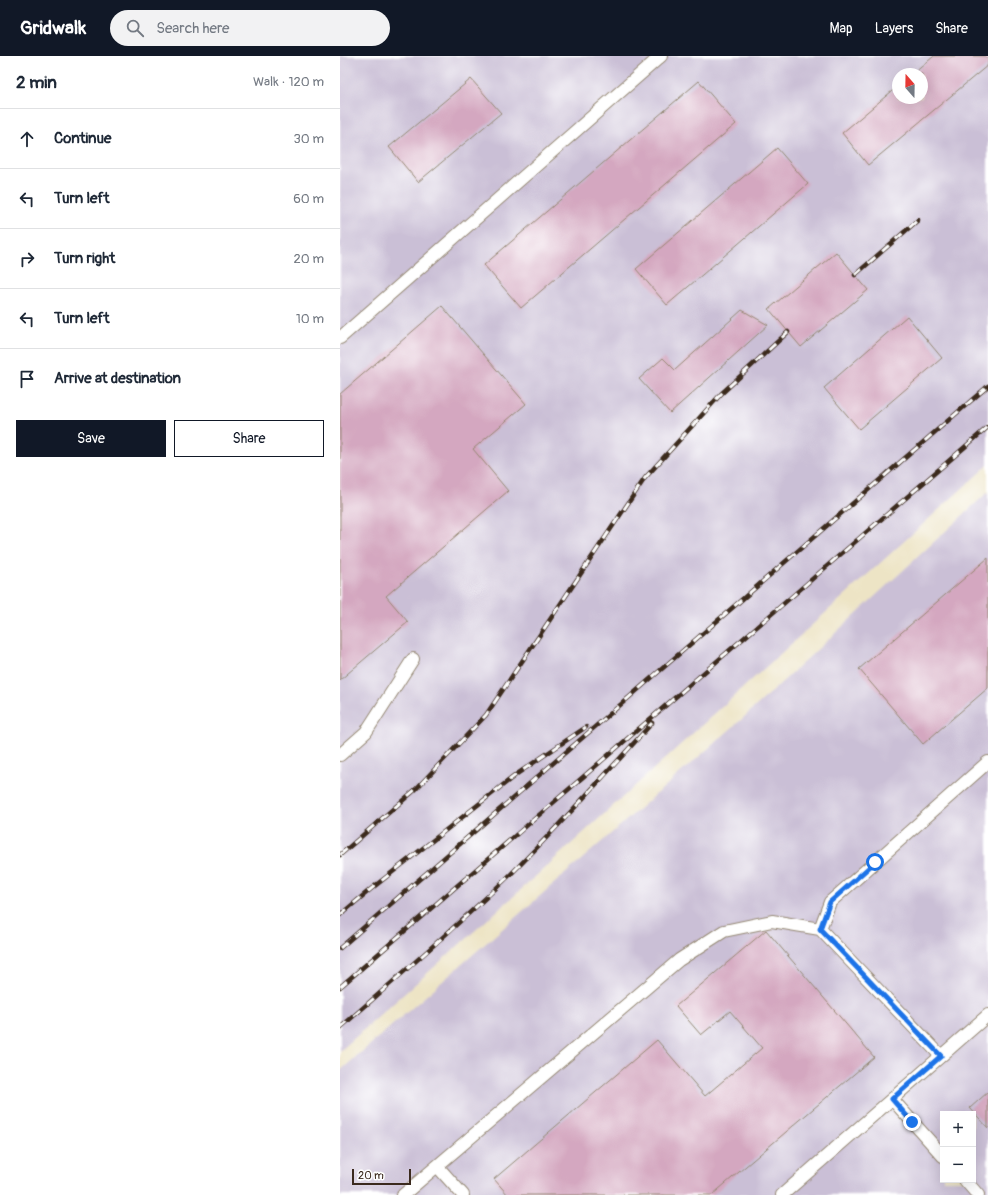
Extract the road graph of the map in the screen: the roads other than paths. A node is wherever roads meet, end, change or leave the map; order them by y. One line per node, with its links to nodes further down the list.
1 (661, 56): 2 (lane)
2 (340, 338)
3 (413, 659): 4 (lane)
4 (340, 755)
5 (988, 762): 6 (lane)
6 (820, 929): 8 (lane); 11 (lane)
7 (988, 1015): 8 (lane)
8 (941, 1056): 9 (lane)
9 (892, 1099): 10 (lane); 15 (lane)
10 (940, 1153)
11 (437, 1166): 13 (lane); 14 (lane)
12 (968, 1183): 16 (lane)
13 (403, 1195)
14 (463, 1195)
15 (782, 1195)
16 (978, 1195)

